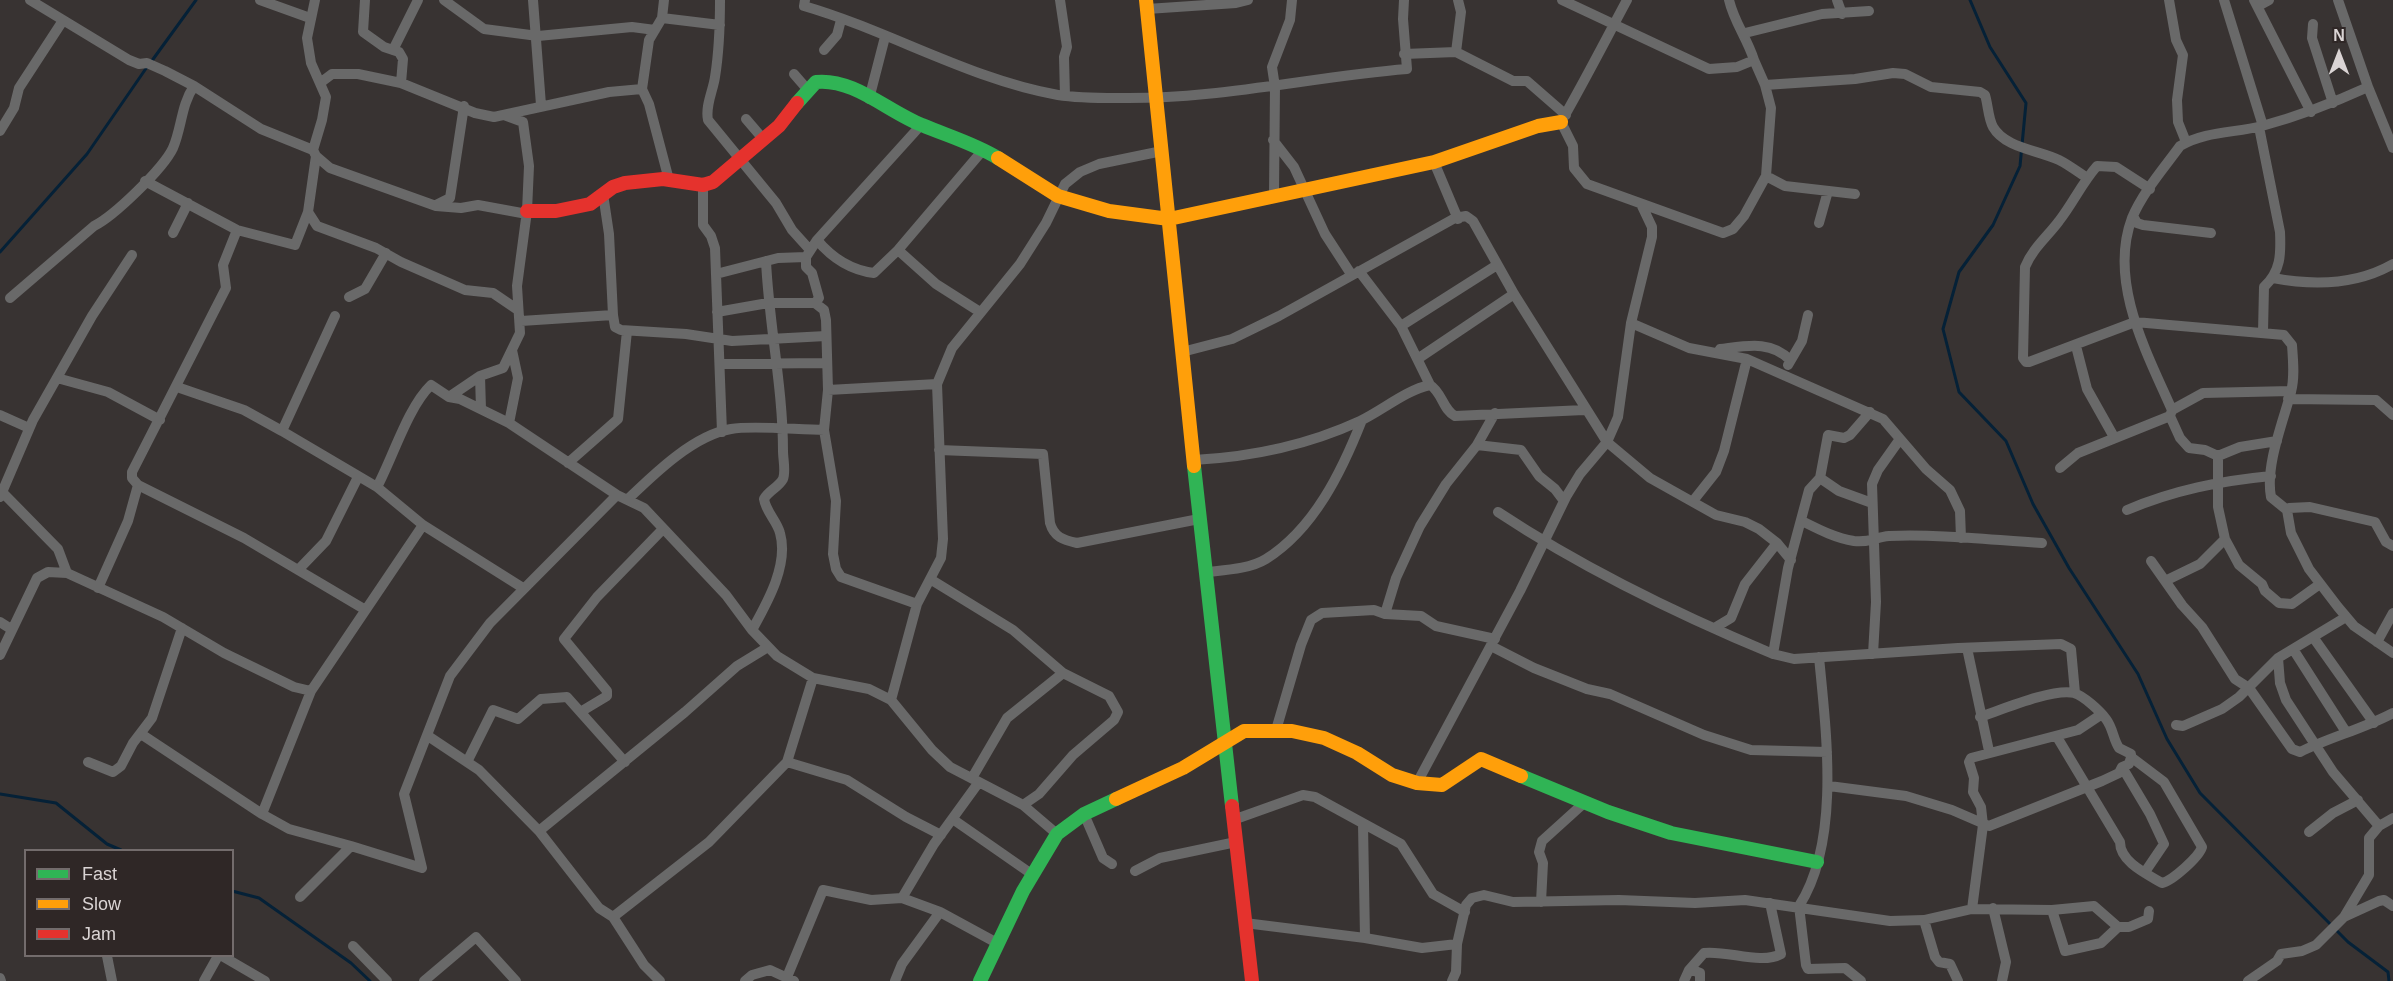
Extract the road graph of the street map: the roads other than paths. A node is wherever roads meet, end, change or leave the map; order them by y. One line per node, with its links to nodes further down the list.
1 (30, 0): 31 (street)
2 (260, 0): 28 (street)
3 (315, 0): 28 (street)
4 (365, 0): 39 (street)
5 (418, 0): 39 (street)
6 (444, 0): 37 (street)
7 (533, 0): 37 (street)
8 (664, 0): 29 (street)
9 (720, 0): 34 (street)
10 (805, 0): 30 (street)
11 (1060, 0): 53 (street)
12 (1248, 0): 25 (street)
13 (1292, 0): 49 (street)
14 (1404, 0): 42 (street)
15 (1458, 0): 41 (street)
16 (1562, 0): 32 (street)
17 (1627, 0): 32 (street)
18 (1729, 0): 36 (street)
19 (1837, 0): 27 (street)
20 (2169, 0): 68 (street)
21 (2224, 0): 64 (street)
22 (2269, 0): 24 (street)
23 (2338, 0): 50 (street)
24 (2256, 3): 59 (street)
25 (1146, 5): 55 (street)
26 (1869, 11): 27 (street)
27 (1842, 14): 36 (street)
28 (310, 18): 45 (street)
29 (662, 18): 34 (street); 35 (street)
30 (841, 20): 38 (street); 40 (street)
31 (62, 22): 48 (street); 65 (street)
32 (1615, 23): 43 (street); 62 (street)
33 (2313, 24): 56 (street)
34 (720, 25): 73 (street)
35 (654, 30): 37 (street); 51 (street)
36 (1745, 33): 43 (street)
37 (538, 36): 57 (street)
38 (885, 37): 53 (street); 54 (street)
39 (393, 50): 46 (street)
40 (824, 50)
41 (1456, 52): 42 (street); 62 (street)
42 (1404, 54): 49 (street)
43 (1754, 60): 47 (street)
44 (794, 74): 52 (street)
45 (320, 83): 46 (street); 72 (street)
46 (401, 83): 58 (street)
47 (1766, 85): 75 (street); 76 (street)
48 (194, 86): 72 (street); 78 (street)
49 (1275, 87): 55 (street); 66 (street)
50 (2368, 87): 56 (street); 69 (street)
51 (642, 89): 57 (street); 77 (street)
52 (807, 89): 54 (street); 67 (street)
53 (1065, 96): 55 (street)
54 (869, 99): 63 (street)
55 (1156, 99): 71 (street)
56 (2333, 103): 59 (street)
57 (541, 105): 60 (street)
58 (464, 106): 60 (street); 88 (street)
59 (2311, 111): 64 (street)
60 (504, 115): 91 (street)
61 (746, 119): 67 (street)
62 (1564, 119): 74 (street); 89 (street)
63 (921, 125): 70 (street); 101 (street)
64 (2261, 126): 68 (street); 111 (street)
65 (0, 131)
66 (1273, 139): 81 (street); 85 (street)
67 (764, 140): 73 (street)
68 (2186, 142): 80 (street)
69 (2393, 148)
70 (983, 150): 86 (street); 102 (street)
71 (1162, 151): 86 (street); 93 (street)
72 (315, 153): 88 (street); 90 (street)
73 (740, 160): 79 (street); 104 (street)
74 (1434, 162): 81 (street); 94 (street)
75 (1766, 176): 82 (street); 89 (street)
76 (2087, 178): 80 (street); 131 (street)
77 (669, 180): 79 (street); 83 (street)
78 (145, 181): 87 (street); 114 (street)
79 (703, 185): 110 (street)
80 (2150, 189): 92 (street)
81 (1306, 190): 85 (street); 109 (street)
82 (1828, 191): 84 (street); 95 (street)
83 (603, 194): 91 (street); 119 (street)
84 (1855, 194)
85 (1274, 195): 93 (street)
86 (1058, 196): 93 (street); 118 (street)
87 (188, 203): 97 (street); 99 (street)
88 (436, 206): 91 (street)
89 (1642, 206): 124 (street)
90 (308, 212): 96 (street); 98 (street)
91 (527, 212): 122 (street)
92 (2133, 216): 100 (street); 123 (street)
93 (1169, 219): 134 (street)
94 (1458, 219): 108 (street); 109 (street)
95 (1819, 223)
96 (317, 226): 98 (street); 103 (street)
97 (237, 230): 98 (street); 146 (street)
98 (300, 231)
99 (173, 233)
100 (2211, 233)
101 (817, 240): 102 (street); 104 (street)
102 (898, 250): 118 (street)
103 (386, 253): 113 (street); 122 (street)
104 (808, 254): 106 (street); 116 (street)
105 (132, 255): 143 (street)
106 (766, 261): 110 (street); 115 (street)
107 (2393, 264): 111 (street)
108 (1497, 265): 112 (street); 125 (street)
109 (1355, 272): 125 (street); 134 (street)
110 (716, 274): 117 (street)
111 (2273, 278): 127 (street)
112 (1514, 294): 135 (street); 151 (street)
113 (349, 297)
114 (10, 298)
115 (768, 303): 116 (street); 117 (street); 130 (street)
116 (815, 303): 128 (street)
117 (717, 312): 129 (street)
118 (980, 312): 144 (street)
119 (613, 315): 122 (street); 126 (street)
120 (1808, 315): 137 (street)
121 (335, 316): 164 (street)
122 (520, 316): 132 (street)
123 (2135, 322): 127 (street); 131 (street); 154 (street)
124 (1631, 323): 133 (street); 170 (street)
125 (1401, 326): 135 (street)
126 (627, 331): 129 (street); 175 (street)
127 (2263, 332): 148 (street)
128 (826, 336): 130 (street); 138 (street)
129 (719, 340): 130 (street); 139 (street)
130 (773, 341): 140 (street)
131 (2076, 346): 166 (street)
132 (512, 350): 142 (street); 159 (street)
133 (1708, 350): 136 (street); 137 (street)
134 (1182, 352): 174 (street)
135 (1419, 358): 145 (street)
136 (1747, 359): 141 (street); 187 (street)
137 (1790, 360): 141 (street)
138 (826, 363): 140 (street); 147 (street)
139 (720, 364): 140 (street); 165 (street)
140 (776, 364): 161 (street)
141 (1784, 374): 153 (street)
142 (480, 376): 149 (street); 150 (street)
143 (57, 378): 157 (street); 160 (street)
144 (937, 384): 147 (street); 172 (street)
145 (1430, 385): 152 (street); 158 (street)
146 (177, 387): 157 (street); 164 (street)
147 (828, 390): 162 (street)
148 (2290, 395): 154 (street); 156 (street); 169 (street)
149 (449, 398): 150 (street); 182 (street)
150 (481, 409): 159 (street)
151 (1584, 410): 152 (street); 170 (street)
152 (1495, 412): 171 (street)
153 (1870, 412): 168 (street); 179 (street)
154 (2171, 413): 166 (street); 173 (street)
155 (0, 415): 160 (street)
156 (2393, 415)
157 (160, 420): 181 (street)
158 (1362, 420): 163 (street); 167 (street)
159 (509, 423): 175 (street)
160 (29, 428): 183 (street)
161 (783, 429): 162 (street); 165 (street); 222 (street)
162 (824, 430): 213 (street)
163 (1339, 430): 167 (street); 174 (street)
164 (282, 431): 178 (street)
165 (722, 432): 185 (street)
166 (2114, 437): 176 (street)
167 (1355, 439): 206 (street)
168 (1900, 439): 188 (street); 196 (street)
169 (2277, 441): 173 (street); 177 (street)
170 (1607, 442): 186 (street); 187 (street)
171 (1477, 445): 186 (street); 216 (street)
172 (939, 450): 192 (street); 208 (street)
173 (2218, 456): 180 (street)
174 (1194, 460): 192 (street)
175 (568, 463): 184 (street)
176 (2060, 468)
177 (2271, 476): 180 (street); 190 (street)
178 (358, 477): 182 (street); 205 (street)
179 (1820, 477): 188 (street); 193 (street)
180 (2219, 481): 189 (street); 197 (street)
181 (138, 485): 205 (street); 211 (street)
182 (377, 487): 194 (street)
183 (1, 495): 207 (street)
184 (617, 495): 185 (street); 212 (street)
185 (628, 499): 195 (street)
186 (1564, 501): 198 (street)
187 (1693, 501): 200 (street)
188 (1872, 503): 199 (street)
189 (2127, 510)
190 (2287, 510): 202 (street); 210 (street)
191 (1498, 512): 198 (street)
192 (1199, 519): 206 (street)
193 (1802, 521): 199 (street); 203 (street)
194 (423, 525): 212 (street); 214 (street)
195 (662, 530): 222 (street); 241 (street)
196 (1961, 538): 199 (street); 201 (street)
197 (2225, 539): 209 (street); 210 (street)
198 (1544, 542): 219 (street); 225 (street)
199 (1874, 542): 231 (street)
200 (1777, 543): 203 (street); 219 (street)
201 (2042, 543)
202 (2393, 546)
203 (1791, 560): 230 (street)
204 (2151, 561): 209 (street)
205 (299, 568): 214 (street)
206 (1207, 572): 252 (street)
207 (67, 573): 211 (street); 221 (street)
208 (930, 579): 213 (street); 235 (street)
209 (2165, 581): 237 (street)
210 (2320, 584): 217 (street)
211 (98, 588): 220 (street)
212 (522, 588): 250 (street)
213 (917, 604): 240 (street)
214 (364, 609): 238 (street)
215 (2393, 613): 224 (street)
216 (1385, 614): 225 (street); 247 (street)
217 (2346, 617): 223 (street); 224 (street)
218 (0, 622): 221 (street)
219 (1716, 627): 230 (street)
220 (182, 628): 238 (street); 249 (street)
221 (11, 629): 232 (street)
222 (752, 630): 226 (street)
223 (2313, 637): 228 (street); 245 (street)
224 (2377, 642): 229 (street)
225 (1493, 643): 255 (street); 263 (street)
226 (768, 647): 236 (street); 259 (street)
227 (1967, 648): 231 (street); 239 (street); 244 (street)
228 (2293, 649): 234 (street); 248 (street)
229 (2393, 653)
230 (1773, 654): 233 (street)
231 (1873, 654): 233 (street)
232 (0, 655)
233 (1819, 657): 255 (street)
234 (2278, 658): 237 (street); 253 (street)
235 (1063, 673): 262 (street); 268 (street)
236 (813, 678): 240 (street); 260 (street)
237 (2248, 688): 246 (street); 253 (street)
238 (311, 691): 269 (street)
239 (2075, 693): 243 (street); 244 (street)
240 (891, 700): 262 (street)
241 (582, 711): 258 (street); 259 (street)
242 (2393, 713): 245 (street)
243 (2102, 714): 251 (street); 256 (street)
244 (1980, 717): 254 (street)
245 (2374, 723): 248 (street)
246 (2176, 725)
247 (1276, 730): 252 (street); 263 (street)
248 (2346, 732): 253 (street)
249 (141, 734): 257 (street); 269 (street)
250 (428, 736): 258 (street); 282 (street)
251 (2057, 737): 254 (street); 265 (street)
252 (1223, 741): 270 (street); 273 (street)
253 (2314, 743): 266 (street)
254 (1989, 751): 275 (street)
255 (1827, 752): 264 (street)
256 (2131, 757): 261 (street); 286 (street)
257 (88, 762)
258 (467, 762): 277 (street)
259 (625, 762): 277 (street)
260 (787, 762): 280 (street); 300 (street)
261 (2122, 767): 265 (street); 286 (street)
262 (976, 780): 268 (street); 272 (street)
263 (1417, 783): 267 (street)
264 (1829, 786): 275 (street); 283 (street)
265 (2085, 788): 275 (street); 286 (street)
266 (2358, 801): 276 (street); 278 (street)
267 (1584, 803): 283 (street); 290 (street)
268 (1023, 805): 279 (street)
269 (262, 814): 282 (street)
270 (1084, 814): 279 (street); 284 (street)
271 (2393, 818): 276 (street)
272 (954, 820): 280 (street); 287 (street)
273 (1233, 820): 274 (street); 281 (street)
274 (1363, 824): 299 (street); 305 (street)
275 (1983, 825): 295 (street)
276 (2379, 826): 301 (street)
277 (539, 831): 300 (street)
278 (2309, 832)
279 (1057, 834): 287 (street)
280 (941, 835): 289 (street)
281 (1236, 842): 285 (street); 303 (street)
282 (351, 846): 288 (street)
283 (1817, 862): 292 (street)
284 (1112, 864)
285 (1135, 871)
286 (2145, 872)
287 (1033, 875): 306 (street)
288 (300, 897)
289 (902, 898): 298 (street); 314 (street)
290 (1541, 902): 291 (street); 299 (street)
291 (1770, 903): 292 (street); 312 (street)
292 (1799, 906): 302 (street); 328 (street)
293 (2393, 906): 301 (street)
294 (1993, 908): 295 (street); 296 (street); 330 (street)
295 (1972, 909): 302 (street)
296 (2052, 910): 304 (street); 304 (street)
297 (2149, 911): 304 (street)
298 (940, 912): 306 (street); 323 (street)
299 (1465, 912): 307 (street)
300 (613, 917): 321 (street)
301 (2344, 917): 331 (street)
302 (1924, 920): 329 (street)
303 (1245, 922): 305 (street); 324 (street)
304 (2118, 927)
305 (1365, 938): 307 (street)
306 (997, 944): 313 (street)
307 (1458, 944): 325 (street)
308 (353, 946): 318 (street)
309 (107, 957): 315 (street)
310 (219, 957): 316 (street)
311 (222, 957): 317 (street)
312 (1690, 969): 326 (street); 327 (street)
313 (986, 978)
314 (790, 979): 322 (street)
315 (112, 981)
316 (204, 981)
317 (265, 981)
318 (387, 981)
319 (424, 981): 320 (street)
320 (516, 981)
321 (660, 981)
322 (745, 981)
323 (895, 981)
324 (1252, 981)
325 (1452, 981)
326 (1684, 981)
327 (1700, 981)
328 (1861, 981)
329 (1958, 981)
330 (2002, 981)
331 (2248, 981)

